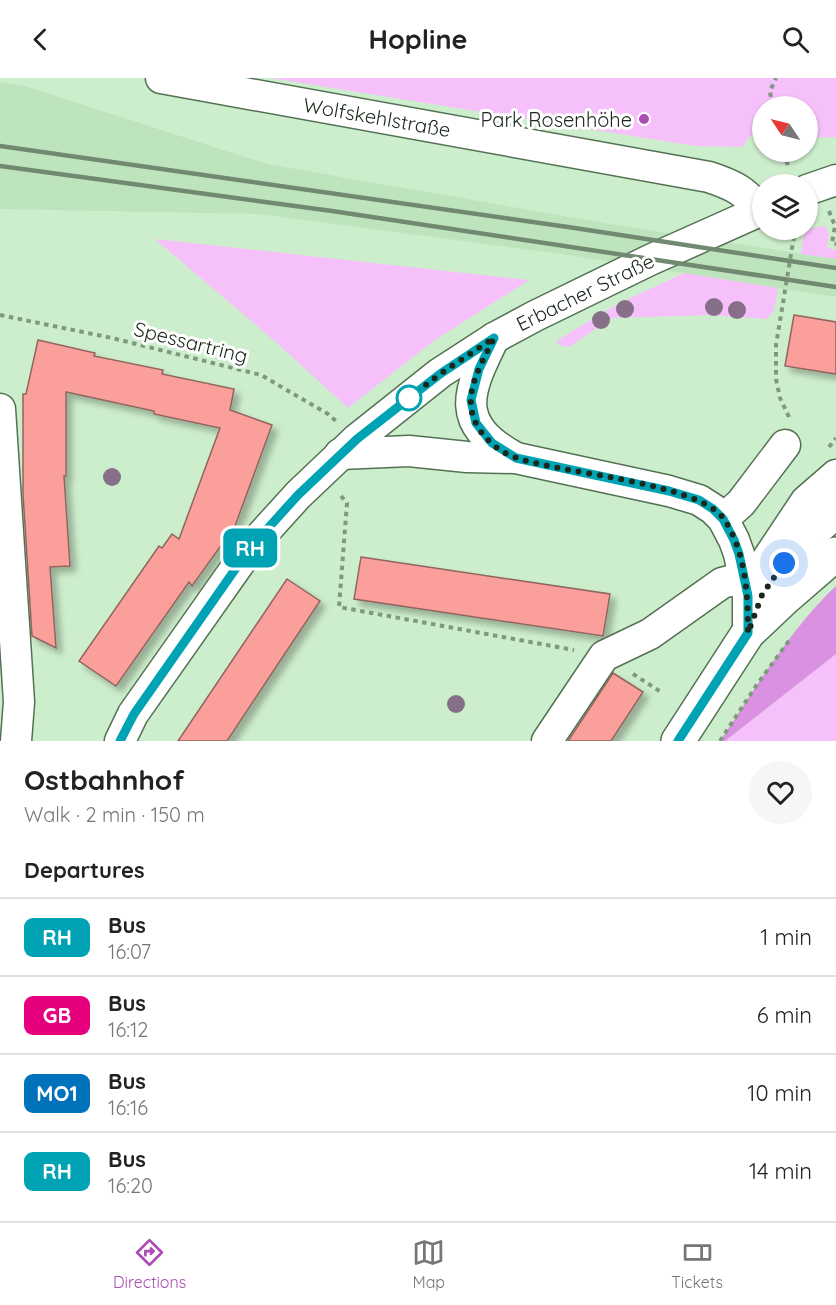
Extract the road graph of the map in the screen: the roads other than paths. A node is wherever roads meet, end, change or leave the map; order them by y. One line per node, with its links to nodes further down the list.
1 (161, 78): 4 (street, Wolfskehlstraße)
2 (836, 180): 3 (street)
3 (818, 186)
4 (752, 200)
5 (752, 214): 6 (street, Erbacher Straße)
6 (494, 338): 9 (street, Erbacher Straße); 10 (street)
7 (0, 409): 18 (street)
8 (789, 434): 13 (street)
9 (349, 446): 10 (street); 17 (street, Erbacher Straße)
10 (516, 458): 13 (street)
11 (836, 475): 15 (street)
12 (836, 511): 15 (main road)
13 (723, 519): 15 (street)
14 (836, 554): 16 (main road)
15 (753, 586): 16 (main road); 21 (street)
16 (748, 633): 22 (main road)
17 (134, 714): 19 (street, Erbacher Straße); 20 (street, Erbacher Straße)
18 (16, 741)
19 (102, 741)
20 (120, 741)
21 (547, 741)
22 (678, 741)

